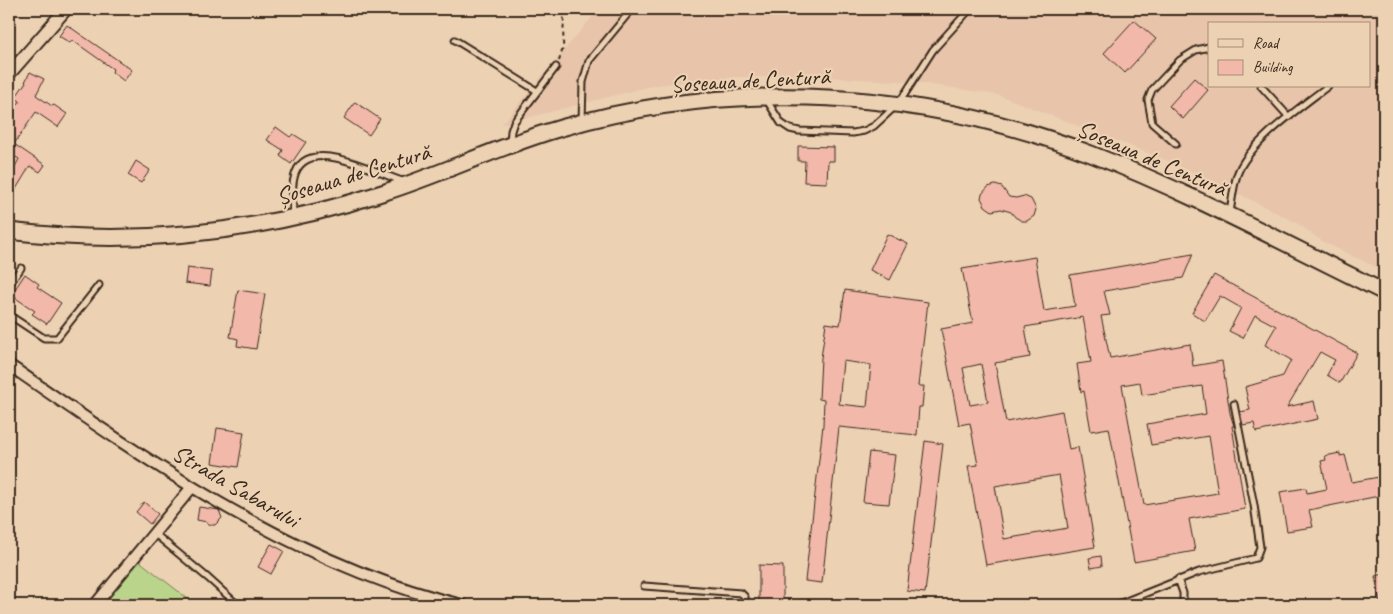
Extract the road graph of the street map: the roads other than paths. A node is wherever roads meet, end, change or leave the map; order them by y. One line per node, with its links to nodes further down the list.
1 (66, 9): 7 (street)
2 (632, 9): 14 (lane)
3 (970, 9): 12 (lane)
4 (455, 40): 10 (lane)
5 (1208, 47): 16 (lane)
6 (556, 67): 10 (lane)
7 (9, 74)
8 (1263, 88): 13 (lane)
9 (1325, 88): 13 (lane)
10 (538, 91): 15 (lane)
11 (764, 97): 12 (main road, Șoseaua de Centură); 12 (lane); 14 (main road, Șoseaua de Centură)
12 (899, 104): 18 (main road, Șoseaua de Centură)
13 (1288, 116): 18 (lane)
14 (582, 123): 15 (main road, Șoseaua de Centură)
15 (510, 144): 17 (main road, Șoseaua de Centură)
16 (1176, 144)
17 (410, 184): 19 (main road, Șoseaua de Centură); 19 (lane)
18 (1229, 216): 24 (main road, Șoseaua de Centură)
19 (293, 218): 20 (main road, Șoseaua de Centură)
20 (9, 231)
21 (21, 268): 22 (lane)
22 (9, 285)
23 (99, 285): 25 (lane)
24 (1384, 292)
25 (9, 315)
26 (9, 365): 28 (street, Strada Sabarului)
27 (1234, 404): 30 (lane)
28 (192, 487): 29 (street); 34 (street, Strada Sabarului)
29 (155, 534): 32 (street); 33 (lane)
30 (1178, 579): 36 (lane); 37 (lane)
31 (644, 586): 35 (lane)
32 (95, 605)
33 (238, 605)
34 (462, 605)
35 (746, 605)
36 (1116, 605)
37 (1183, 605)

